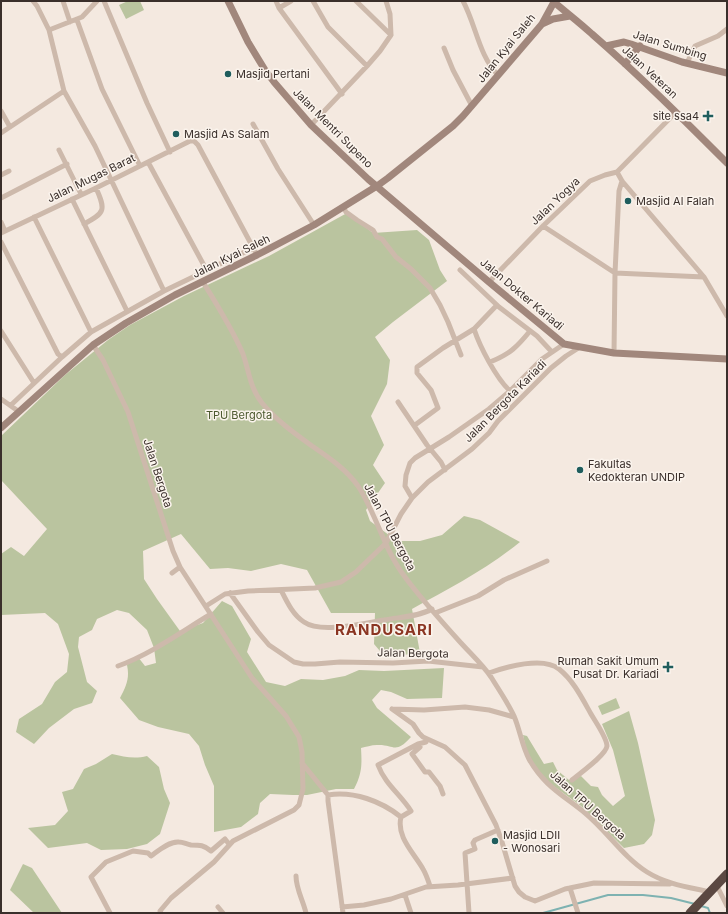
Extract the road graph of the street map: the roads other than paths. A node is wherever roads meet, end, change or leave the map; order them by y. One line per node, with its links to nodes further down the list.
1 (33, 1): 19 (street)
2 (63, 1): 16 (street)
3 (97, 1): 15 (street)
4 (104, 1): 39 (street)
5 (228, 1): 35 (main road, Jalan Mentri Supeno)
6 (276, 1): 13 (street)
7 (291, 1): 13 (street)
8 (313, 1): 26 (street)
9 (356, 1): 20 (street)
10 (386, 1): 20 (street)
11 (463, 1): 28 (street)
12 (554, 2): 14 (main road, Jalan Veteran); 17 (main road, Jalan Kyai Saleh)
13 (280, 8): 30 (street)
14 (570, 16): 17 (main road); 21 (main road, Jalan Veteran)
15 (77, 20): 16 (street); 43 (street)
16 (70, 22): 19 (street)
17 (542, 24): 28 (main road, Jalan Kyai Saleh)
18 (727, 29): 24 (street)
19 (49, 30): 29 (street)
20 (392, 35): 26 (street)
21 (606, 46): 22 (main road, Jalan Sumbing); 25 (main road, Jalan Veteran)
22 (640, 46): 24 (main road, Jalan Sumbing); 25 (main road)
23 (444, 48): 31 (street, Jalan Kyai Saleh)
24 (687, 63): 27 (main road, Jalan Sumbing)
25 (625, 64): 33 (main road, Jalan Veteran)
26 (367, 66): 30 (street)
27 (727, 73)
28 (498, 75): 31 (main road, Jalan Kyai Saleh)
29 (64, 91): 36 (street); 47 (street)
30 (342, 94): 35 (street)
31 (472, 106): 49 (main road, Jalan Kyai Saleh)
32 (1, 111): 36 (street)
33 (676, 112): 41 (main road, Jalan Veteran); 45 (street, Jalan Yogya)
34 (253, 124): 58 (street)
35 (311, 125): 49 (main road, Jalan Mentri Supeno)
36 (10, 127): 37 (street)
37 (1, 133)
38 (59, 150): 42 (street)
39 (170, 152): 40 (street, Jalan Mugas Barat); 62 (street, Jalan Mugas Barat)
40 (148, 162): 43 (street, Jalan Mugas Barat); 65 (street)
41 (727, 163)
42 (67, 164): 51 (street); 52 (street)
43 (140, 166): 47 (street, Jalan Mugas Barat)
44 (9, 171): 46 (street)
45 (617, 172): 48 (street); 59 (street, Jalan Yogya)
46 (1, 175)
47 (111, 180): 50 (street, Jalan Mugas Barat); 70 (street)
48 (622, 181): 66 (street); 67 (street)
49 (377, 186): 54 (main road, Jalan Kyai Saleh); 69 (main road, Jalan Dokter Kariadi)
50 (96, 188): 51 (street, Jalan Mugas Barat); 57 (street)
51 (81, 194): 53 (street, Jalan Mugas Barat)
52 (1, 198)
53 (72, 199): 55 (street, Jalan Mugas Barat); 57 (street)
54 (343, 207): 58 (main road, Jalan Kyai Saleh); 78 (street)
55 (34, 217): 60 (street, Jalan Mugas Barat); 77 (street)
56 (1, 222): 60 (street)
57 (84, 224): 72 (street)
58 (314, 225): 63 (main road, Jalan Kyai Saleh)
59 (543, 226): 66 (street); 69 (street, Jalan Yogya)
60 (3, 232)
61 (1, 242): 85 (street)
62 (253, 248): 63 (street); 65 (street)
63 (257, 255): 68 (main road, Jalan Kyai Saleh)
64 (460, 270): 71 (street)
65 (207, 271): 70 (street)
66 (615, 273): 67 (street); 83 (street)
67 (704, 277): 73 (street)
68 (203, 282): 80 (main road, Jalan Kyai Saleh); 99 (street, Jalan TPU Bergota)
69 (489, 282): 79 (main road, Jalan Dokter Kariadi)
70 (164, 291): 72 (street)
71 (497, 305): 74 (street); 76 (street)
72 (128, 311): 77 (street)
73 (727, 316)
74 (474, 329): 78 (street); 87 (street)
75 (1, 331): 88 (street)
76 (530, 331): 82 (street); 87 (street)
77 (91, 332): 85 (street)
78 (455, 340): 84 (street); 94 (street)
79 (564, 344): 81 (main road, Jalan Dokter Kariadi); 82 (street)
80 (93, 345): 93 (main road, Jalan Kyai Saleh); 101 (street, Jalan Bergota)
81 (581, 347): 83 (main road, Jalan Dokter Kariadi); 97 (street, Jalan Bergota Kariadi)
82 (551, 351): 89 (street)
83 (614, 354): 86 (main road, Jalan Dokter Kariadi)
84 (461, 355)
85 (62, 357): 88 (street)
86 (727, 359)
87 (490, 362): 89 (street)
88 (34, 383): 92 (street)
89 (510, 391): 96 (street)
90 (1, 398): 92 (street)
91 (398, 402): 94 (street)
92 (11, 406): 93 (street)
93 (18, 411): 95 (main road, Jalan Kyai Saleh)
94 (414, 425): 96 (street)
95 (1, 428)
96 (430, 449): 97 (street); 98 (street)
97 (445, 470): 98 (street, Jalan Bergota Kariadi)
98 (412, 498): 99 (street, Jalan Bergota Kariadi)
99 (386, 543): 103 (street); 106 (street, Jalan TPU Bergota)
100 (547, 561): 106 (street)
101 (180, 567): 102 (street); 105 (street, Jalan Bergota)
102 (172, 572)
103 (281, 590): 104 (street); 106 (street)
104 (230, 593): 105 (street); 109 (street, Jalan Bergota)
105 (206, 606): 107 (street, Jalan Bergota)
106 (433, 611): 109 (street, Jalan TPU Bergota)
107 (211, 614): 108 (street); 113 (street, Jalan Bergota)
108 (118, 666)
109 (482, 667): 110 (street, Jalan TPU Bergota)
110 (488, 673): 111 (street, Jalan TPU Bergota); 114 (street)
111 (514, 717): 112 (street); 124 (street, Jalan TPU Bergota)
112 (428, 740): 115 (street); 117 (street); 118 (street)
113 (302, 762): 116 (street); 119 (street, Jalan Bergota)
114 (572, 780)
115 (443, 794)
116 (328, 795): 117 (street); 131 (street)
117 (401, 817): 125 (street)
118 (498, 830): 122 (street); 123 (street)
119 (229, 844): 132 (street); 133 (street)
120 (727, 874): 126 (highway)
121 (296, 876): 135 (street)
122 (513, 878): 123 (street); 127 (street)
123 (467, 884): 125 (street); 137 (street)
124 (674, 884): 126 (street, Jalan TPU Bergota); 127 (street)
125 (430, 886): 128 (street)
126 (713, 889): 129 (street); 139 (highway)
127 (571, 890): 138 (street)
128 (405, 895): 131 (street); 136 (street)
129 (727, 906)
130 (218, 907): 134 (street)
131 (342, 910)
132 (160, 912)
133 (110, 913)
134 (223, 913)
135 (306, 913)
136 (411, 913)
137 (469, 913)
138 (578, 913)
139 (690, 913)

